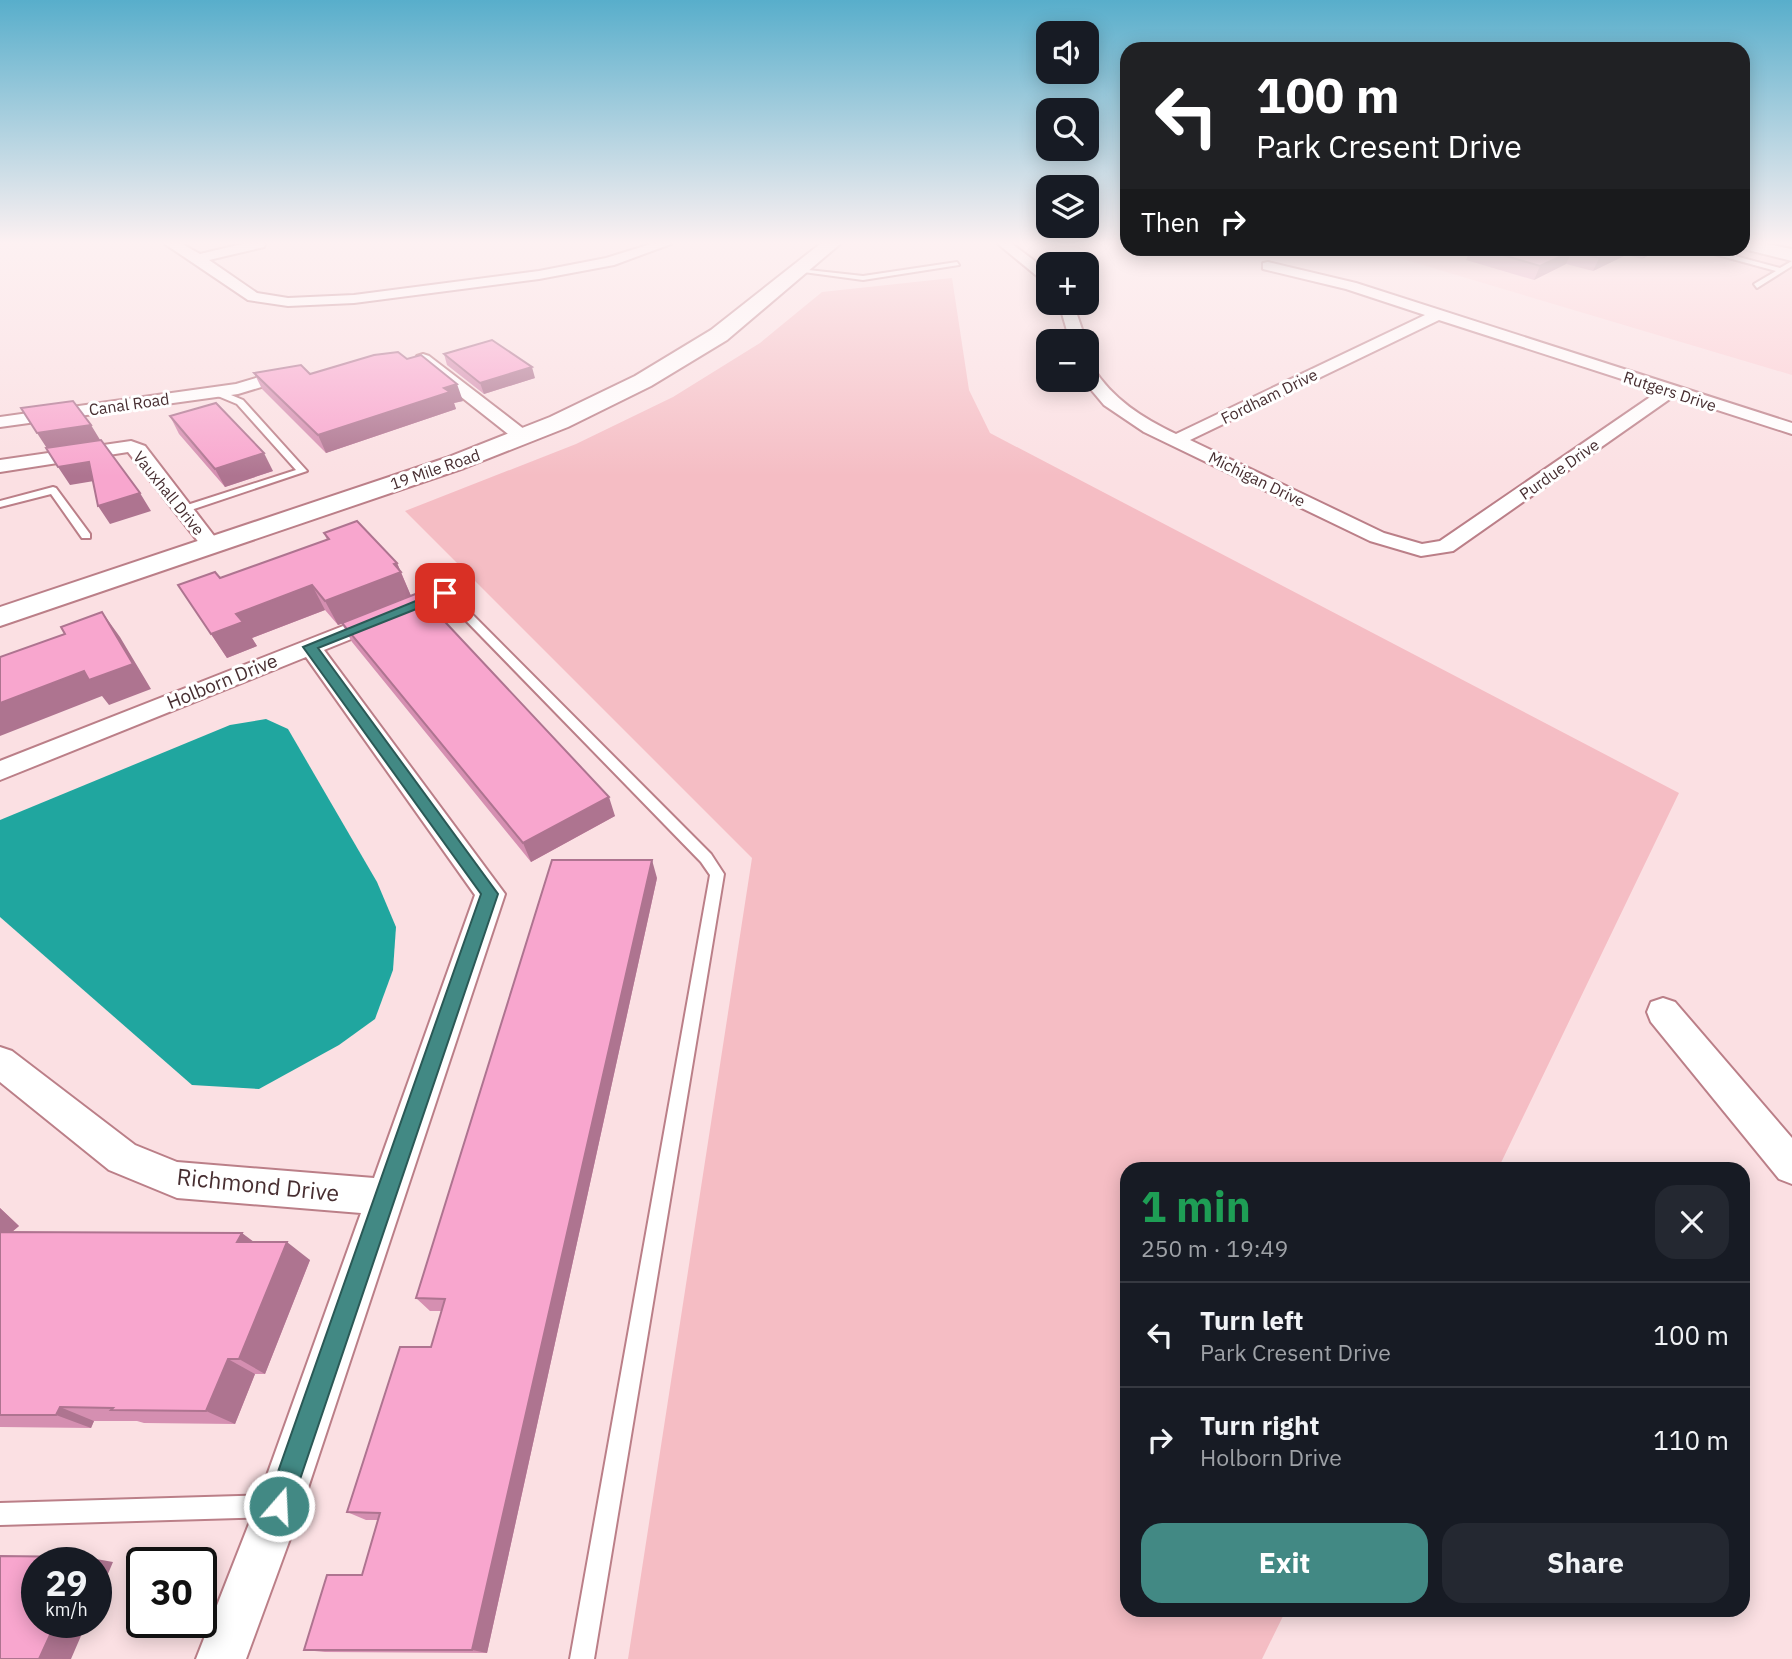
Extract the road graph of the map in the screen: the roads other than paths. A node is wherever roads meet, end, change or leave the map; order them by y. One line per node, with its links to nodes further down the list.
1 (738, 321): 11 (street, 19 Mile Road)
2 (1424, 321): 12 (street, Fordham Drive)
3 (1457, 321): 7 (street, Rutgers Drive)
4 (411, 359): 11 (street)
5 (319, 372): 8 (street, Canal Road)
6 (1099, 389): 12 (street, Michigan Drive)
7 (1671, 391): 10 (street, Rutgers Drive); 18 (street, Purdue Drive)
8 (216, 392): 9 (street, Canal Road); 15 (lane)
9 (0, 422)
10 (1792, 429)
11 (523, 437): 17 (street, 19 Mile Road)
12 (1177, 440): 18 (street, Michigan Drive)
13 (0, 466): 15 (street, Vauxhall Drive)
14 (0, 503): 16 (lane)
15 (185, 509): 17 (street, Vauxhall Drive)
16 (86, 536)
17 (211, 545): 20 (street, 19 Mile Road)
18 (1446, 547)
19 (445, 593): 21 (street, Holborn Drive); 30 (lane)
20 (0, 617)
21 (310, 647): 22 (street, Holborn Drive); 26 (street)
22 (0, 771)
23 (1663, 1012): 25 (street)
24 (0, 1062): 26 (street, Richmond Drive)
25 (1792, 1166)
26 (385, 1197): 27 (street)
27 (279, 1506): 28 (lane); 29 (street)
28 (0, 1514)
29 (221, 1659)
30 (582, 1659)

